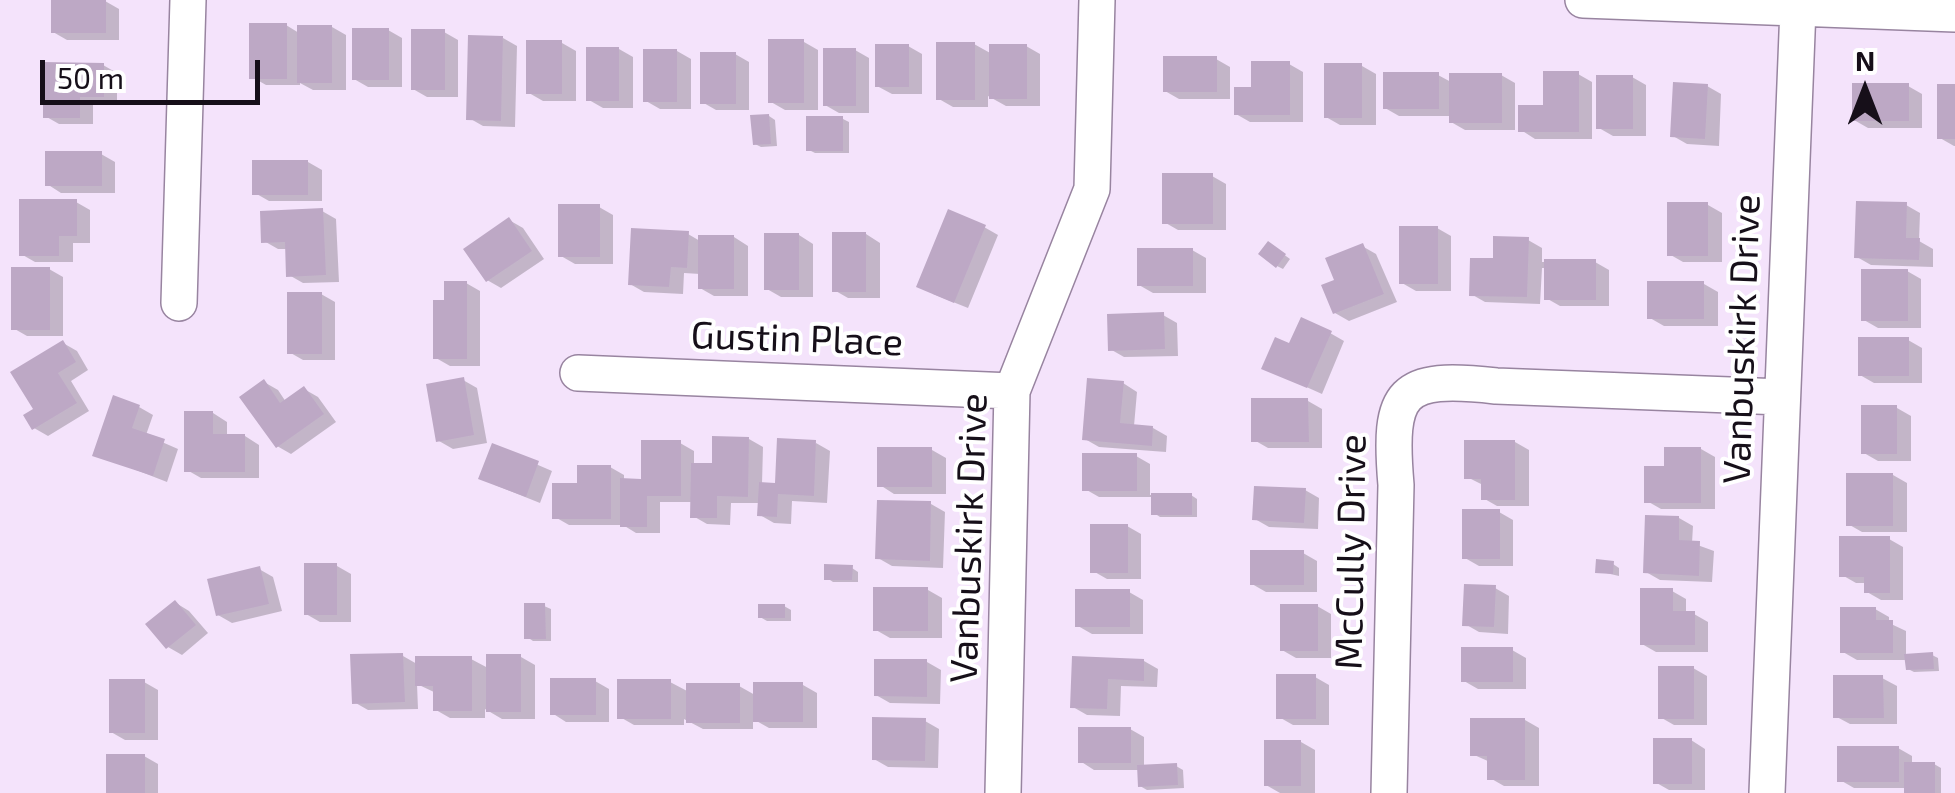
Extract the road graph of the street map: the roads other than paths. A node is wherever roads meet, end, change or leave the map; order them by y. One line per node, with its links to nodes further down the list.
1 (188, 0): 6 (street)
2 (1097, 0): 8 (street, Vanbuskirk Drive)
3 (1583, 0): 4 (street)
4 (1798, 8): 5 (street); 9 (street, Vanbuskirk Drive)
5 (1955, 14)
6 (179, 302)
7 (578, 373): 8 (street, Gustin Place)
8 (1012, 391): 10 (street, Vanbuskirk Drive)
9 (1782, 397): 11 (street, McCully Drive); 12 (street, Vanbuskirk Drive)
10 (1003, 793)
11 (1388, 793)
12 (1766, 793)

